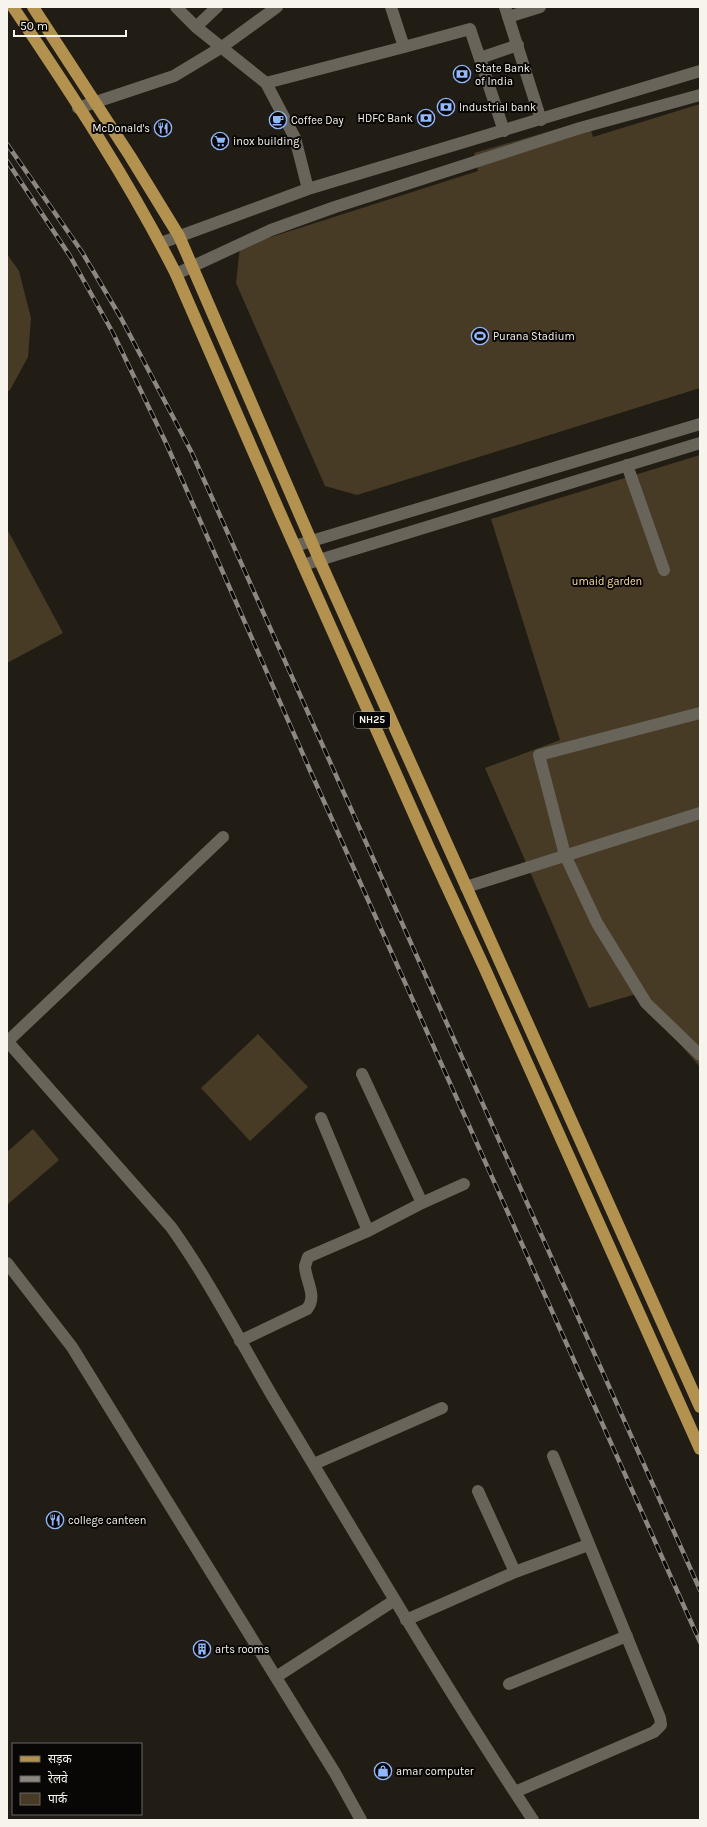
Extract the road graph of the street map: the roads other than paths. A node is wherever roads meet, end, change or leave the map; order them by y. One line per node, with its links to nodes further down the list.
1 (13, 7): 18 (main road, NH25)
2 (33, 7): 17 (main road, NH25)
3 (176, 7): 9 (street)
4 (217, 7): 9 (street)
5 (277, 7): 11 (street)
6 (391, 7): 12 (street)
7 (540, 7): 8 (street)
8 (507, 12): 10 (street)
9 (196, 27): 11 (street)
10 (518, 45): 13 (street); 19 (street)
11 (222, 47): 15 (street); 17 (street)
12 (404, 47): 13 (street); 15 (street)
13 (480, 58): 20 (street)
14 (700, 71): 19 (street)
15 (266, 82): 21 (street)
16 (700, 95): 24 (street)
17 (94, 101): 18 (street); 22 (main road, NH25)
18 (78, 108): 23 (main road, NH25)
19 (541, 120): 20 (street)
20 (504, 131): 21 (street)
21 (308, 189): 22 (street)
22 (179, 236): 23 (street); 24 (main road, NH25)
23 (161, 243): 25 (main road, NH25)
24 (193, 265): 25 (street); 29 (main road, NH25)
25 (176, 274): 30 (main road, NH25)
26 (700, 424): 29 (street)
27 (700, 443): 28 (street)
28 (627, 465): 31 (street); 33 (street)
29 (312, 542): 30 (street); 31 (main road, NH25)
30 (295, 546): 32 (main road, NH25)
31 (319, 559): 32 (street); 38 (main road, NH25)
32 (304, 565): 50 (main road, NH25)
33 (664, 570)
34 (700, 713): 37 (street)
35 (700, 813): 37 (street)
36 (223, 837): 39 (street)
37 (565, 855): 38 (street); 40 (street)
38 (466, 887): 48 (main road, NH25)
39 (7, 1042): 47 (street)
40 (700, 1054)
41 (362, 1074): 44 (street)
42 (321, 1118): 45 (street)
43 (464, 1184): 44 (street)
44 (422, 1202): 45 (street)
45 (368, 1231): 47 (street)
46 (7, 1263): 59 (street)
47 (240, 1341): 52 (street)
48 (700, 1407)
49 (442, 1408): 52 (street)
50 (700, 1450)
51 (553, 1456): 54 (street)
52 (314, 1464): 56 (street)
53 (478, 1490): 55 (street)
54 (588, 1544): 55 (street); 58 (street)
55 (515, 1572): 57 (street)
56 (396, 1600): 57 (street); 59 (street)
57 (406, 1620): 61 (street)
58 (627, 1636): 60 (street); 61 (street)
59 (276, 1677): 62 (street)
60 (509, 1684)
61 (514, 1792): 63 (street)
62 (361, 1820)
63 (533, 1820)

